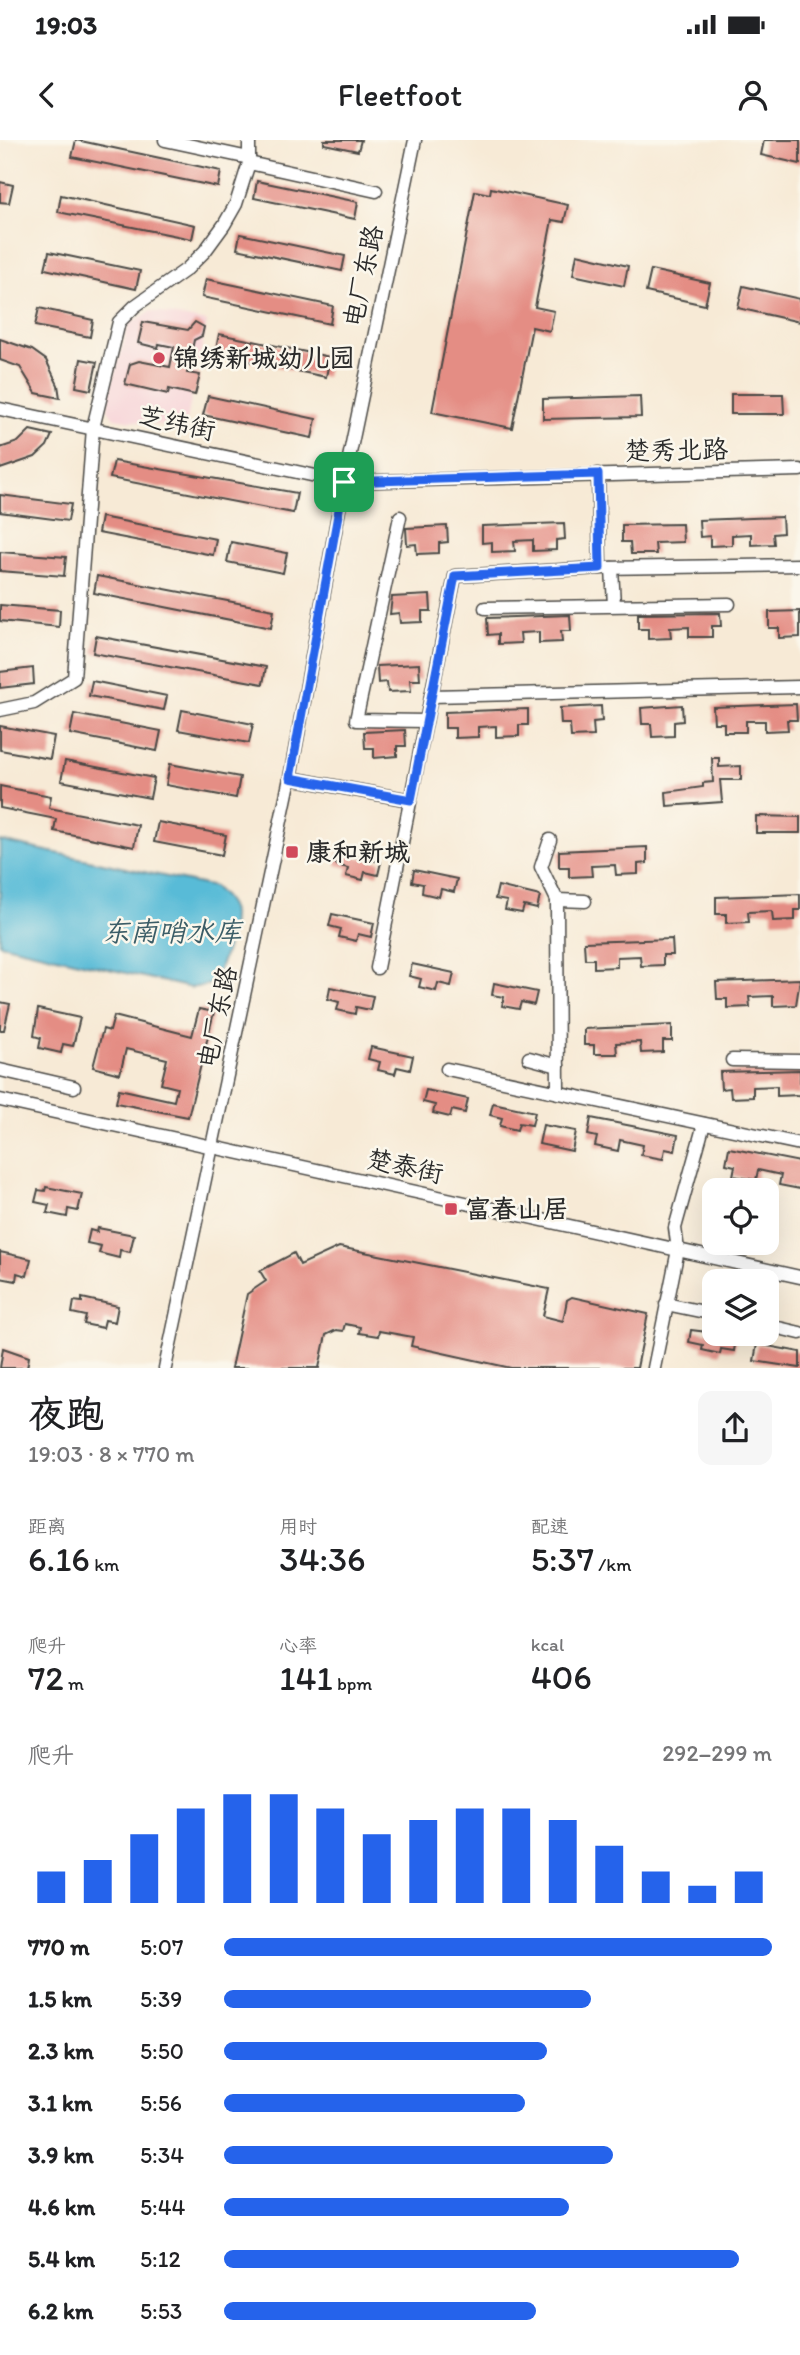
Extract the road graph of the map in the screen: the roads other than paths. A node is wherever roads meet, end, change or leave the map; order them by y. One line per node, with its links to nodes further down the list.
1 (165, 140): 4 (street)
2 (249, 140): 4 (street)
3 (415, 140): 10 (street, 电厂东路)
4 (249, 160): 5 (street); 7 (street)
5 (376, 191)
6 (0, 409): 7 (street, 芝纬街)
7 (93, 428): 10 (street, 芝纬街); 19 (street)
8 (800, 470): 9 (street, 楚秀北路)
9 (598, 474): 10 (street, 楚秀北路); 13 (street)
10 (344, 482): 21 (street, 电厂东路)
11 (400, 517): 20 (street)
12 (800, 565): 13 (street)
13 (606, 568): 15 (street); 18 (street)
14 (729, 604): 15 (street)
15 (614, 605): 16 (street)
16 (485, 608)
17 (800, 687): 18 (street)
18 (431, 696): 20 (street)
19 (0, 710)
20 (426, 721): 22 (street)
21 (290, 778): 22 (street); 38 (street, 电厂东路)
22 (411, 800): 26 (street)
23 (550, 840): 24 (street)
24 (557, 900): 25 (street); 30 (street)
25 (585, 901)
26 (377, 968)
27 (529, 1058): 30 (street)
28 (732, 1060): 29 (street)
29 (800, 1061)
30 (558, 1066): 34 (street)
31 (447, 1069): 34 (street)
32 (0, 1070): 33 (street)
33 (74, 1087)
34 (558, 1093): 36 (street)
35 (0, 1100): 38 (street, 楚泰街)
36 (704, 1124): 37 (street); 39 (street)
37 (800, 1144)
38 (211, 1147): 39 (street, 楚泰街); 45 (street, 电厂东路)
39 (678, 1250): 40 (street, 楚泰街); 41 (street)
40 (800, 1278)
41 (666, 1304): 42 (street); 46 (street)
42 (702, 1312)
43 (779, 1328): 44 (street)
44 (800, 1333)
45 (165, 1368)
46 (654, 1368)

